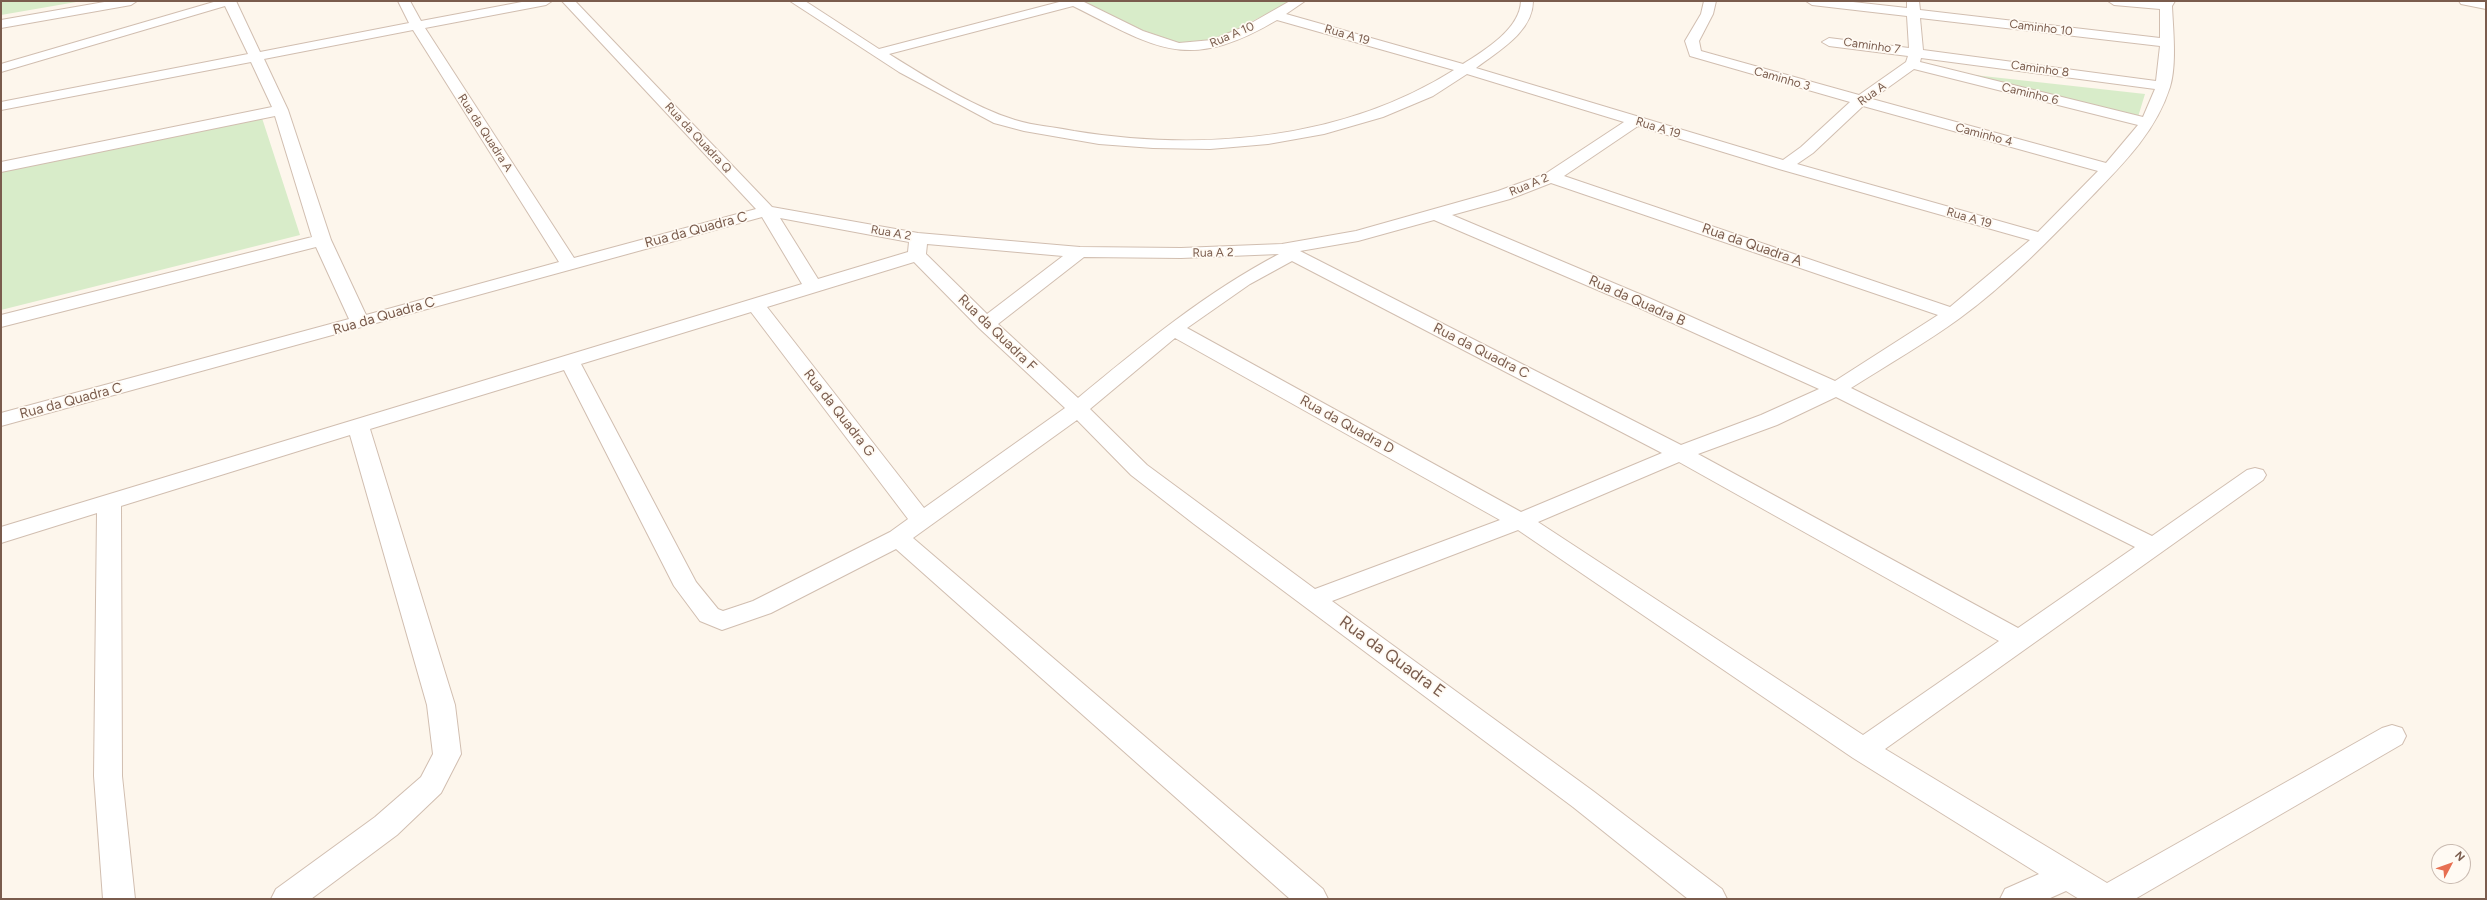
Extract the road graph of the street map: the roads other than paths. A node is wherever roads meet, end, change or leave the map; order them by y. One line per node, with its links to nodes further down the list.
1 (130, 1): 18 (street)
2 (229, 1): 23 (street); 25 (street)
3 (404, 1): 19 (street, Rua da Quadra A)
4 (546, 1): 19 (street)
5 (568, 1): 37 (street, Rua da Quadra Q)
6 (796, 1): 22 (street)
7 (1073, 1): 17 (street, Rua A 10); 22 (street)
8 (1299, 1): 17 (street, Rua A 10)
9 (1528, 1): 26 (street)
10 (1710, 1): 28 (street, Caminho 3)
11 (1812, 1): 16 (street, Caminho 10)
12 (2114, 1): 14 (street)
13 (2464, 1): 15 (street)
14 (2167, 4): 21 (street)
15 (2486, 4)
16 (1914, 7): 21 (street, Caminho 10); 24 (street)
17 (1275, 15): 26 (street, Rua A 19)
18 (1, 24)
19 (417, 26): 23 (street); 44 (street, Rua da Quadra A)
20 (1829, 42): 24 (street)
21 (2167, 43): 27 (street)
22 (878, 53): 26 (street)
23 (256, 57): 29 (street); 30 (street)
24 (1914, 59): 27 (street, Caminho 8); 28 (street, Rua A); 32 (street, Caminho 6)
25 (1, 68)
26 (1466, 69): 31 (street, Rua A 19)
27 (2163, 86): 32 (street)
28 (1860, 101): 33 (street, Rua A); 35 (street, Caminho 4)
29 (1, 106)
30 (281, 110): 34 (street); 40 (street)
31 (1636, 121): 33 (street, Rua A 19); 36 (street, Rua A 2)
32 (2148, 123): 35 (street)
33 (1785, 166): 39 (street, Rua A 19)
34 (1, 167)
35 (2109, 169): 39 (street)
36 (1551, 177): 38 (street, Rua A 2); 47 (street, Rua da Quadra A)
37 (767, 212): 41 (street, Rua A 2); 44 (street, Rua da Quadra C); 45 (street, Rua da Quadra Q)
38 (1437, 215): 43 (street, Rua A 2); 53 (street, Rua da Quadra B)
39 (2042, 238): 47 (street)
40 (322, 240): 48 (street); 49 (street)
41 (918, 246): 42 (street, Rua A 2); 45 (street); 50 (street, Rua da Quadra F)
42 (1080, 252): 43 (street, Rua A 2); 50 (street)
43 (1287, 252): 51 (street); 57 (street, Rua da Quadra C)
44 (569, 264): 49 (street, Rua da Quadra C)
45 (813, 287): 46 (street)
46 (755, 305): 52 (street); 60 (street, Rua da Quadra G)
47 (1953, 314): 53 (street)
48 (1, 321)
49 (360, 323): 55 (street, Rua da Quadra C)
50 (986, 324): 54 (street, Rua da Quadra F)
51 (1174, 329): 54 (street); 61 (street, Rua da Quadra D)
52 (570, 362): 56 (street); 63 (street)
53 (1836, 389): 57 (street); 64 (street, Rua da Quadra B)
54 (1078, 409): 60 (street); 65 (street, Rua da Quadra E)
55 (1, 420)
56 (358, 425): 59 (street); 71 (street)
57 (1680, 453): 61 (street); 66 (street, Rua da Quadra C)
58 (2255, 475): 64 (street)
59 (109, 502): 62 (street); 70 (street)
60 (922, 521): 63 (street)
61 (1520, 521): 65 (street); 68 (street, Rua da Quadra D)
62 (1, 535)
63 (898, 538): 72 (street)
64 (2152, 546): 66 (street)
65 (1313, 599): 73 (street, Rua da Quadra E)
66 (2020, 641): 68 (street)
67 (2392, 736): 75 (street)
68 (1863, 750): 69 (street, Rua da Quadra D)
69 (2067, 876): 74 (street); 75 (street, Rua da Quadra D)
70 (119, 899)
71 (287, 899)
72 (1312, 899)
73 (1711, 899)
74 (2016, 899)
75 (2107, 899)

